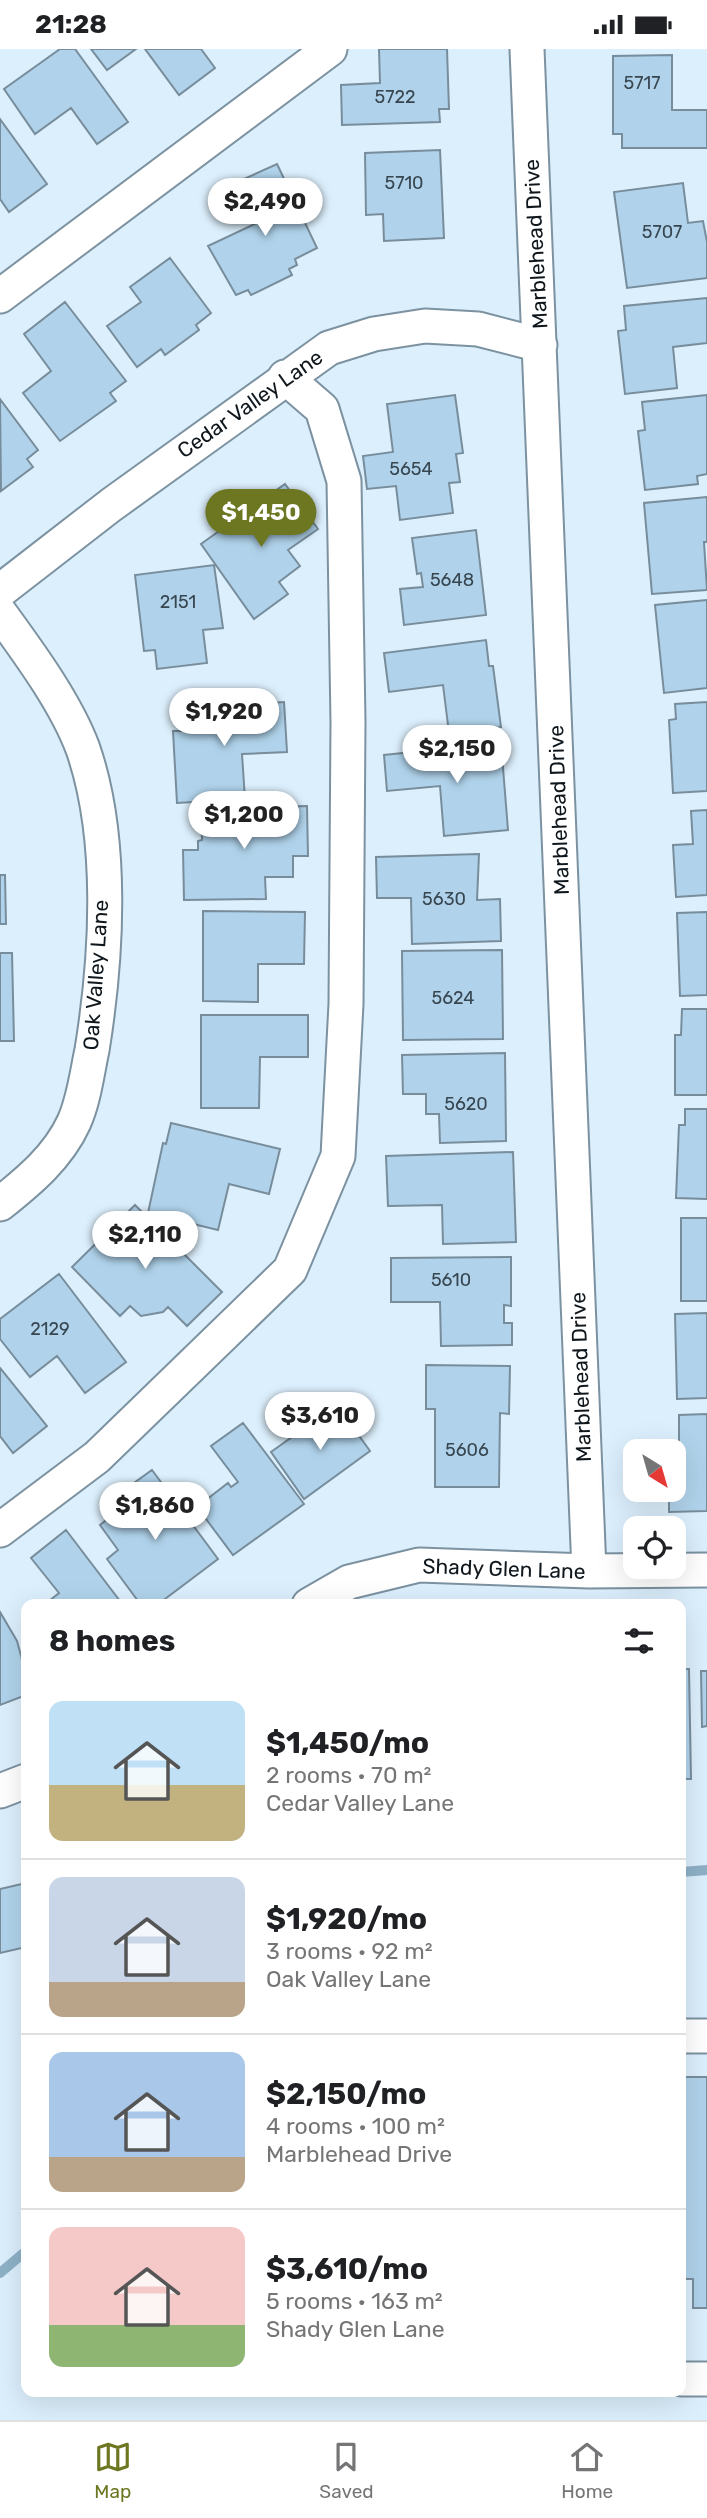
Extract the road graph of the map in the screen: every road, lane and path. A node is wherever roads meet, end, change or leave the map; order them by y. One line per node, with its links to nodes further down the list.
1 (330, 49): 3 (street)
2 (527, 49): 4 (street, Marblehead Drive)
3 (0, 296)
4 (540, 345): 5 (street, Cedar Valley Lane); 11 (street, Marblehead Drive)
5 (285, 377): 6 (street, Cedar Valley Lane); 9 (street)
6 (0, 591)
7 (0, 613): 8 (street, Oak Valley Lane)
8 (0, 1204)
9 (0, 1530)
10 (707, 1570): 11 (street, Shady Glen Lane)
11 (589, 1571): 12 (street, Shady Glen Lane)
12 (319, 1599)
13 (21, 1783): 14 (street)
14 (0, 1791)
15 (686, 2036): 16 (street)
16 (707, 2036)
17 (686, 2379): 18 (street)
18 (707, 2379)

